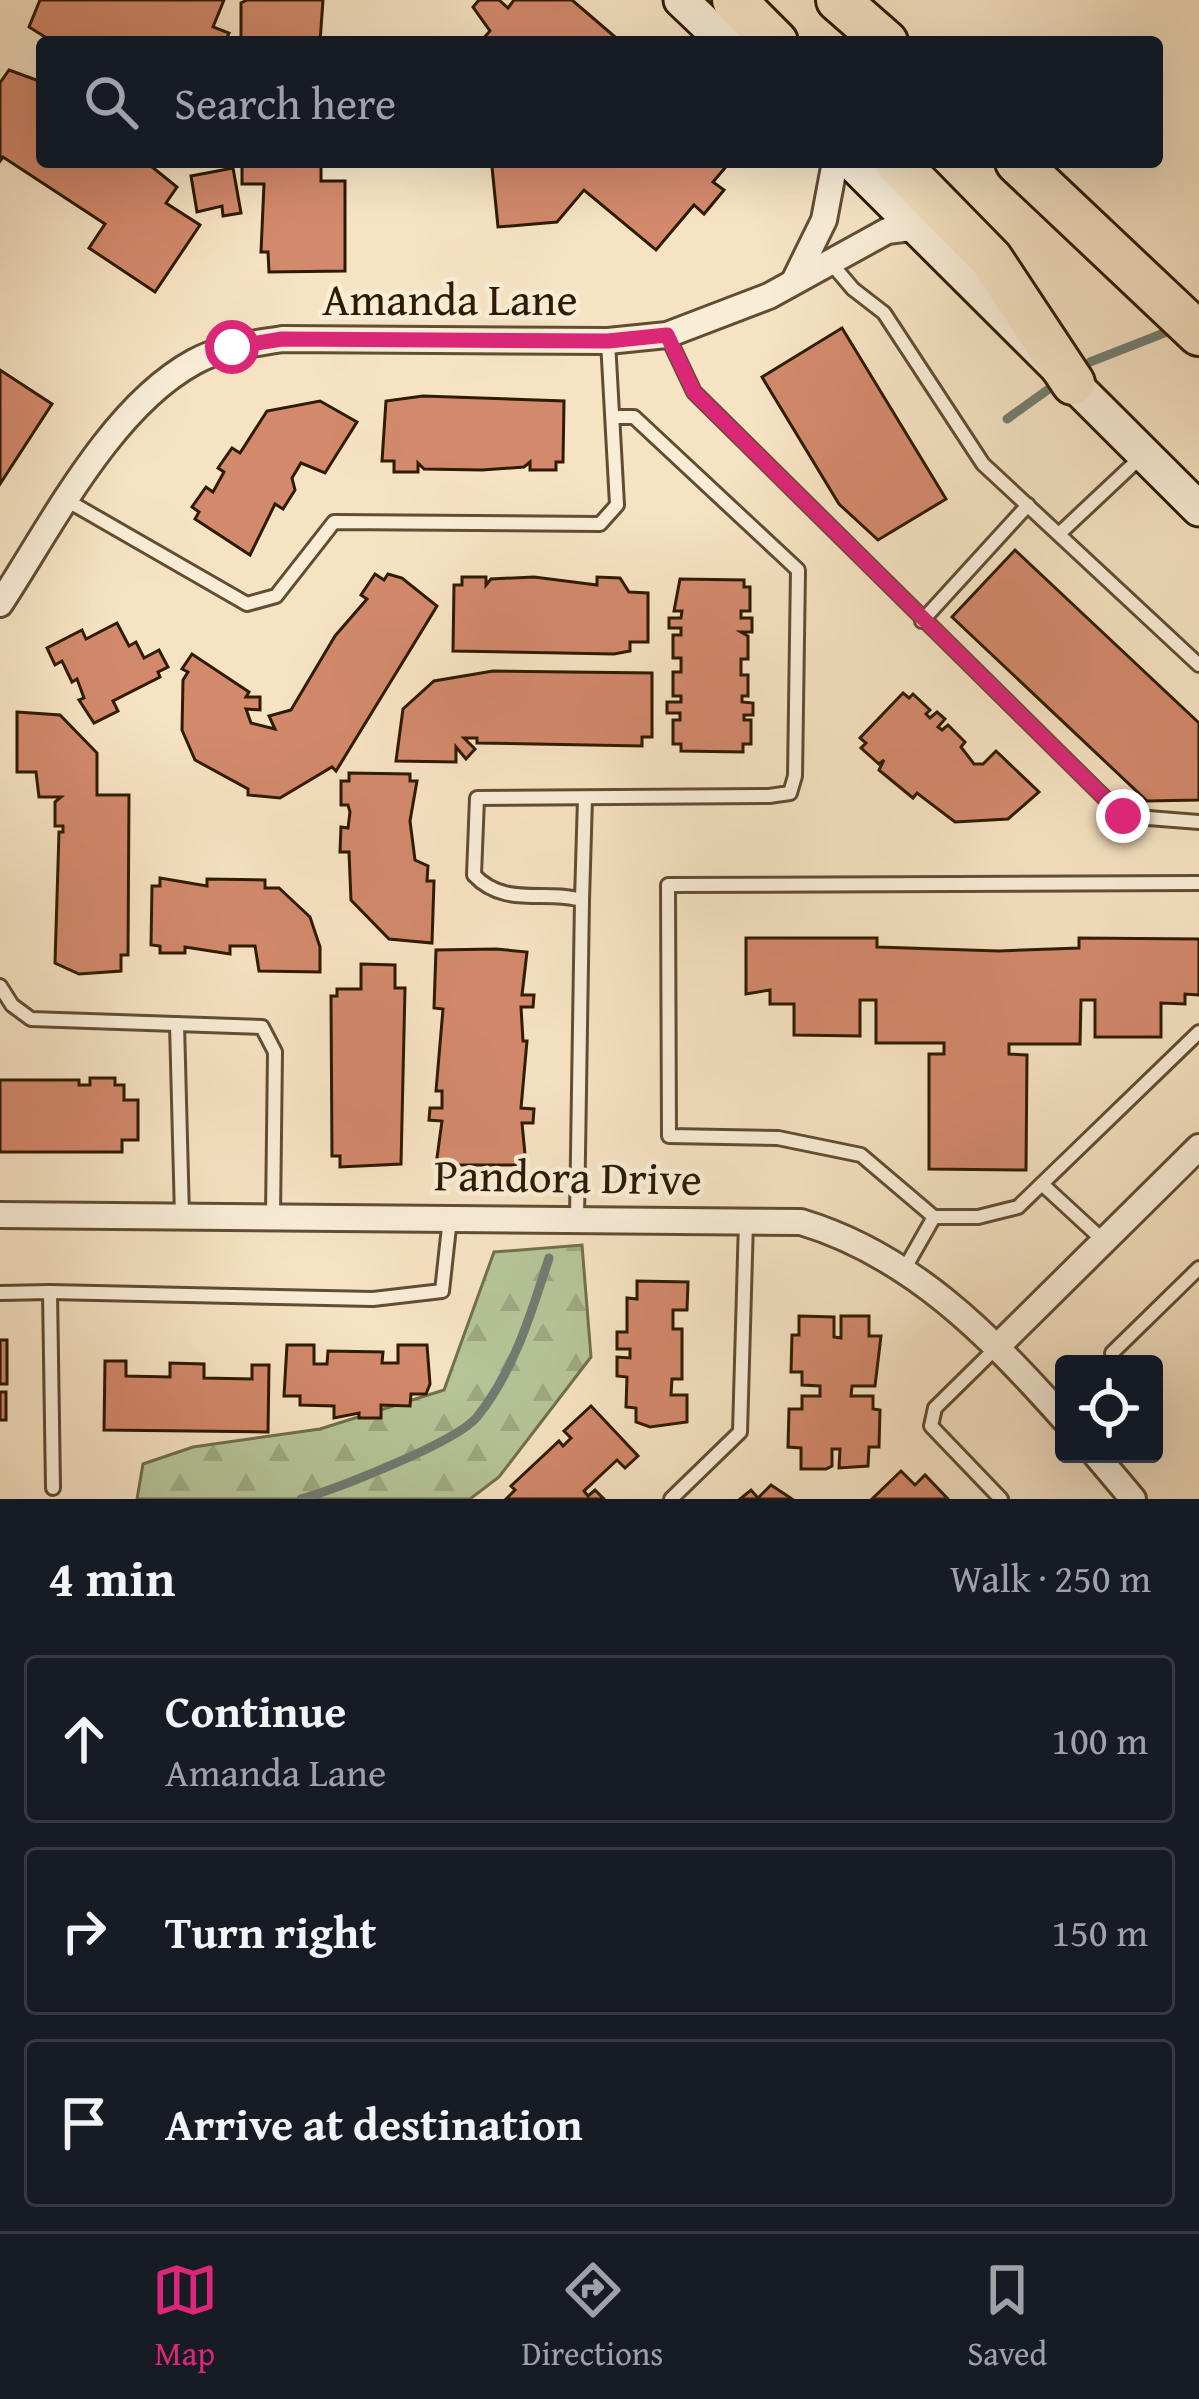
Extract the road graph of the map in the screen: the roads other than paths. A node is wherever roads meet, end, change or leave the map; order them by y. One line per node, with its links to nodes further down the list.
1 (681, 0): 4 (main road)
2 (734, 0): 5 (highway)
3 (838, 0): 6 (highway)
4 (719, 36)
5 (770, 36)
6 (879, 36)
7 (834, 168): 13 (street)
8 (857, 168): 11 (main road)
9 (902, 168): 17 (highway)
10 (1024, 168): 14 (highway)
11 (919, 227): 12 (street, Amanda Lane); 17 (main road)
12 (829, 261): 13 (street, Amanda Lane); 21 (lane)
13 (794, 281): 15 (street, Amanda Lane)
14 (1199, 334)
15 (667, 335): 16 (street, Amanda Lane); 25 (lane)
16 (608, 341): 18 (lane); 20 (street, Amanda Lane)
17 (1073, 382): 19 (main road)
18 (614, 417): 20 (lane); 27 (lane)
19 (1144, 454): 22 (main road); 23 (lane)
20 (68, 501): 24 (street, Amanda Lane)
21 (1028, 505): 23 (lane); 25 (lane)
22 (1199, 509)
23 (1059, 534): 26 (lane)
24 (0, 604)
25 (922, 621): 28 (lane)
26 (1199, 665)
27 (585, 797): 30 (lane); 30 (lane)
28 (1199, 822)
29 (1199, 884): 41 (lane)
30 (582, 899): 40 (lane)
31 (0, 986): 32 (lane)
32 (177, 1024): 37 (lane); 38 (lane)
33 (1199, 1032): 35 (lane)
34 (1199, 1147): 43 (street)
35 (1042, 1184): 41 (lane); 43 (lane)
36 (0, 1215): 37 (street, Pandora Drive)
37 (182, 1216): 38 (street, Pandora Drive)
38 (273, 1216): 39 (street, Pandora Drive)
39 (450, 1217): 40 (street, Pandora Drive); 46 (lane)
40 (577, 1217): 42 (street, Pandora Drive)
41 (934, 1217): 44 (lane)
42 (746, 1220): 44 (street, Pandora Drive); 53 (lane)
43 (1105, 1242): 48 (street)
44 (904, 1268): 48 (street, Pandora Drive)
45 (1199, 1268): 49 (lane)
46 (50, 1292): 47 (lane); 52 (lane)
47 (0, 1293)
48 (998, 1345): 50 (street, Pandora Drive); 54 (lane)
49 (1112, 1353)
50 (1055, 1409)
51 (1102, 1463): 55 (street)
52 (53, 1488)
53 (670, 1499)
54 (1000, 1499)
55 (1132, 1499)

